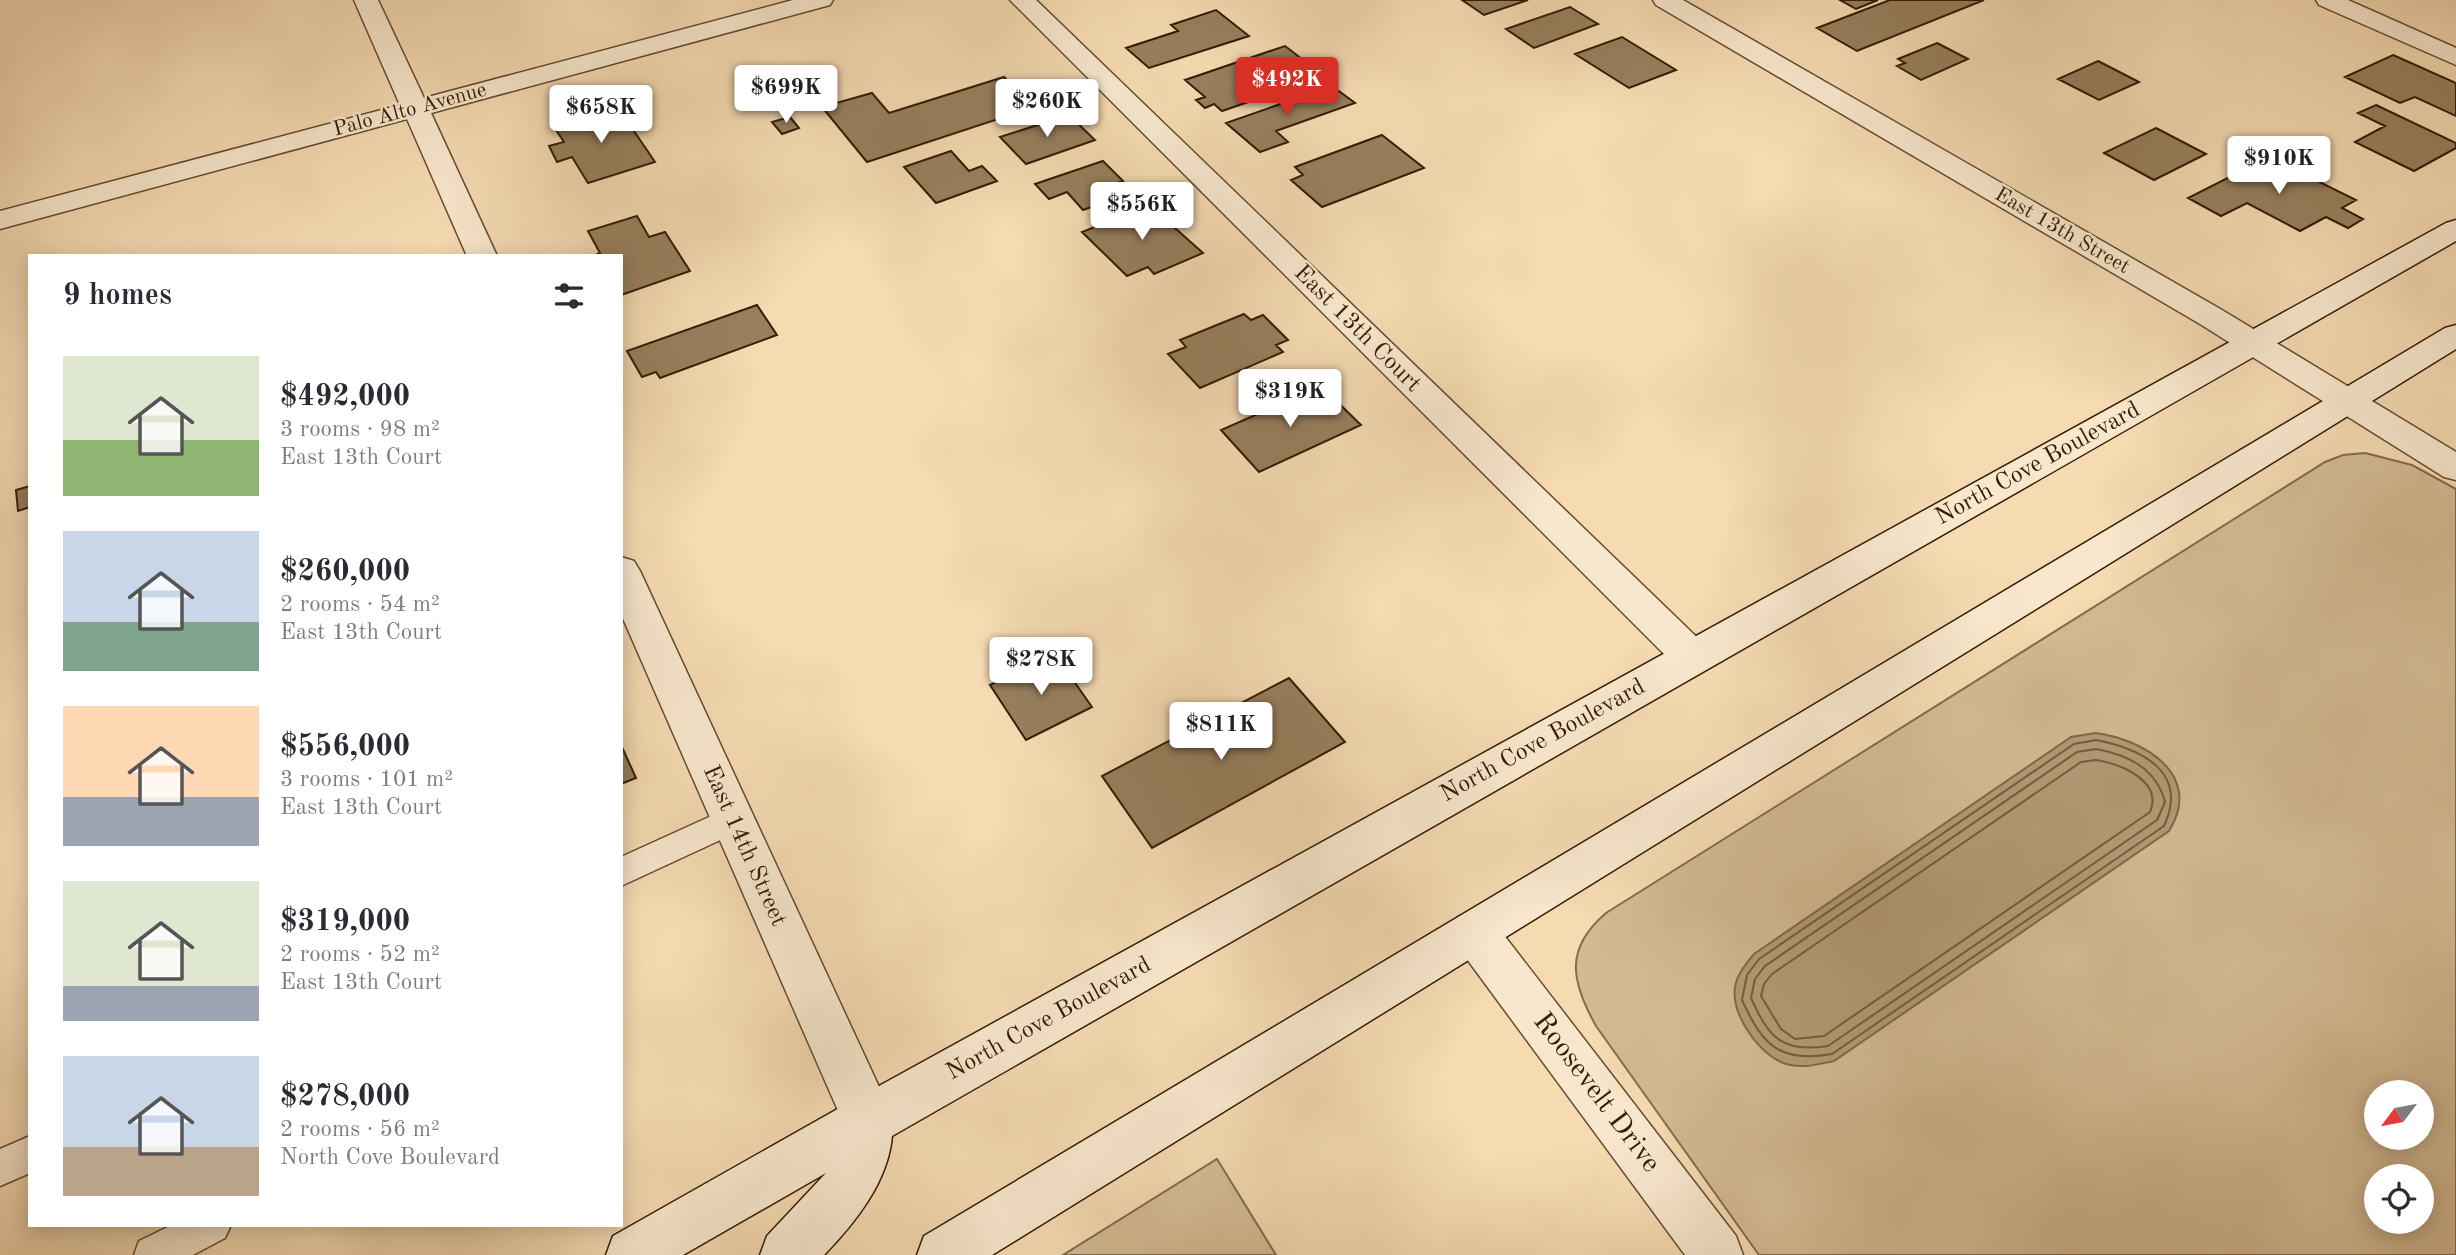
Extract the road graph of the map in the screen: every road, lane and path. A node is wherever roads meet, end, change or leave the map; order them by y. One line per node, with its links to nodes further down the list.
1 (366, 0): 7 (street)
2 (821, 0): 7 (street, Palo Alto Avenue)
3 (1022, 0): 16 (street, East 13th Court)
4 (1665, 0): 12 (street, East 13th Street)
5 (2328, 0): 6 (street)
6 (2456, 57)
7 (416, 108): 8 (street, Palo Alto Avenue); 10 (street)
8 (0, 220)
9 (2456, 229): 12 (street, North Cove Boulevard)
10 (481, 254)
11 (2456, 335): 13 (street)
12 (2252, 343): 13 (street, East 13th Street); 16 (street, North Cove Boulevard)
13 (2347, 402): 14 (street, East 13th Street); 19 (street)
14 (2456, 468)
15 (623, 575): 17 (street, East 14th Street)
16 (1692, 657): 20 (street, North Cove Boulevard)
17 (732, 820): 18 (lane); 20 (street, East 14th Street)
18 (623, 871)
19 (1474, 932): 27 (street); 28 (street, Roosevelt Drive)
20 (868, 1120): 25 (street, North Cove Boulevard); 26 (street)
21 (28, 1155): 22 (lane)
22 (0, 1166)
23 (208, 1227): 24 (lane)
24 (153, 1255)
25 (632, 1255)
26 (786, 1255)
27 (943, 1255)
28 (1717, 1255)

